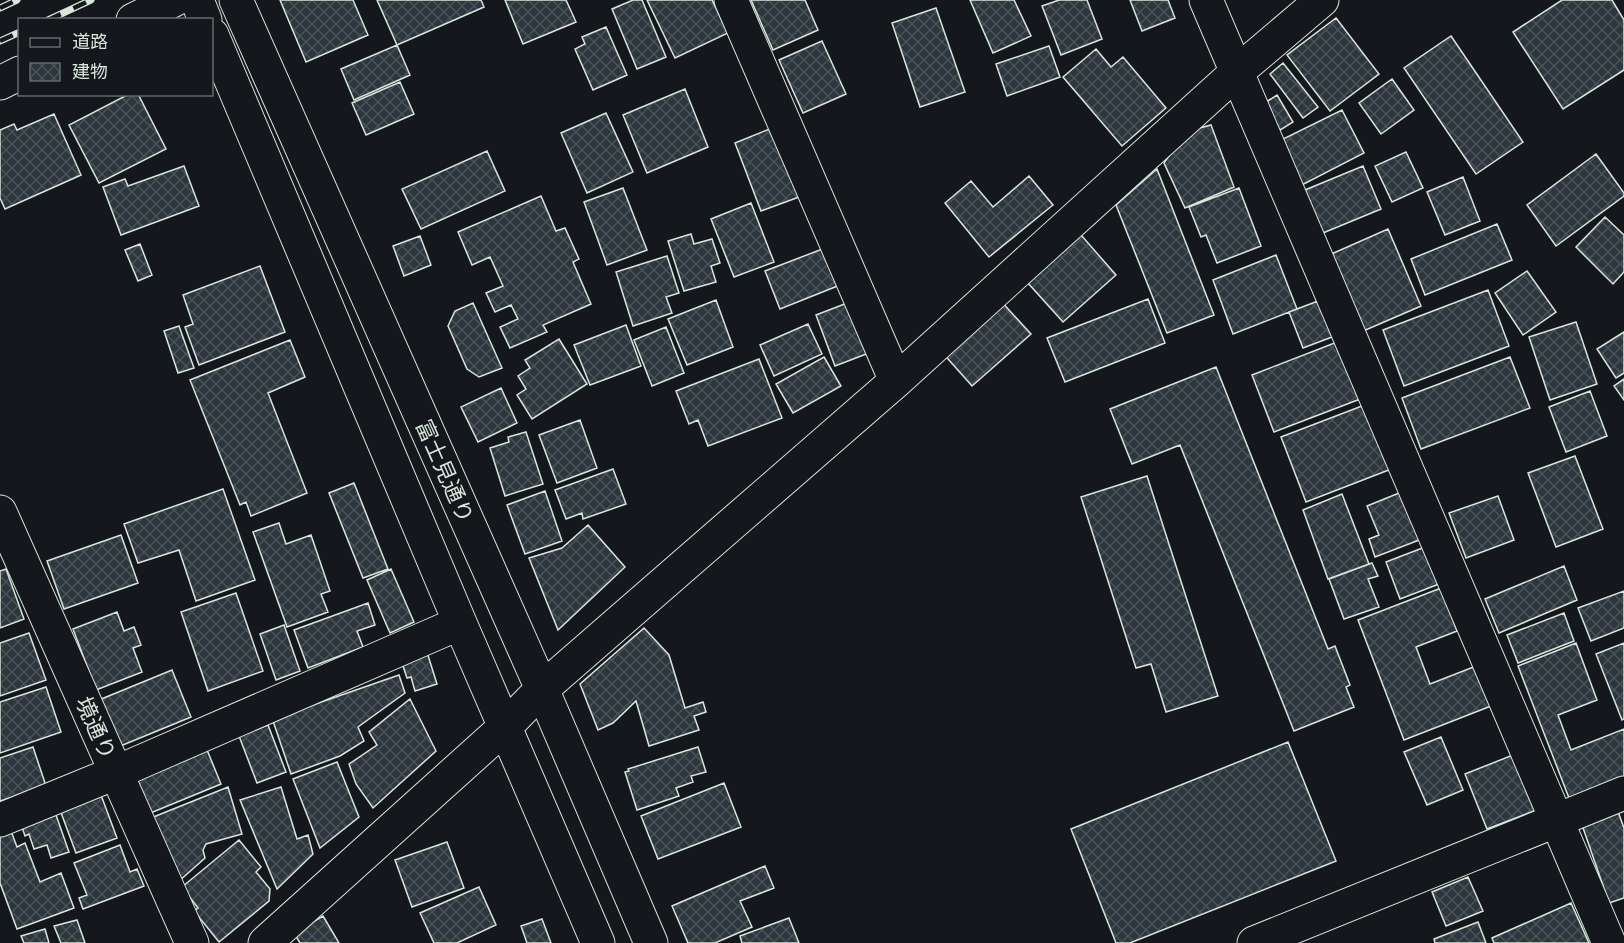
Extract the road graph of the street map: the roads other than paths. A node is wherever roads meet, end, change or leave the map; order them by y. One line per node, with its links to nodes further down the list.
1 (174, 0): 7 (street)
2 (197, 0): 8 (street)
3 (236, 0): 16 (street, 富士見通り)
4 (731, 0): 13 (street)
5 (1206, 0): 10 (street)
6 (1322, 0): 10 (street)
7 (137, 18)
8 (204, 18)
9 (213, 37): 15 (street, 富士見通り)
10 (1237, 72): 13 (street); 21 (street)
11 (18, 74): 12 (street)
12 (0, 83)
13 (896, 381): 16 (street)
14 (0, 512): 18 (street, 境通り)
15 (460, 623): 17 (street, 富士見通り); 18 (street)
16 (542, 689): 17 (street); 25 (street, 富士見通り)
17 (506, 728): 23 (street); 24 (street, 富士見通り)
18 (116, 773): 20 (street); 22 (street, 境通り)
19 (1624, 793): 21 (street)
20 (0, 820)
21 (1556, 820): 26 (street); 27 (street)
22 (192, 943)
23 (265, 943)
24 (598, 943)
25 (651, 943)
26 (1254, 943)
27 (1609, 943)

